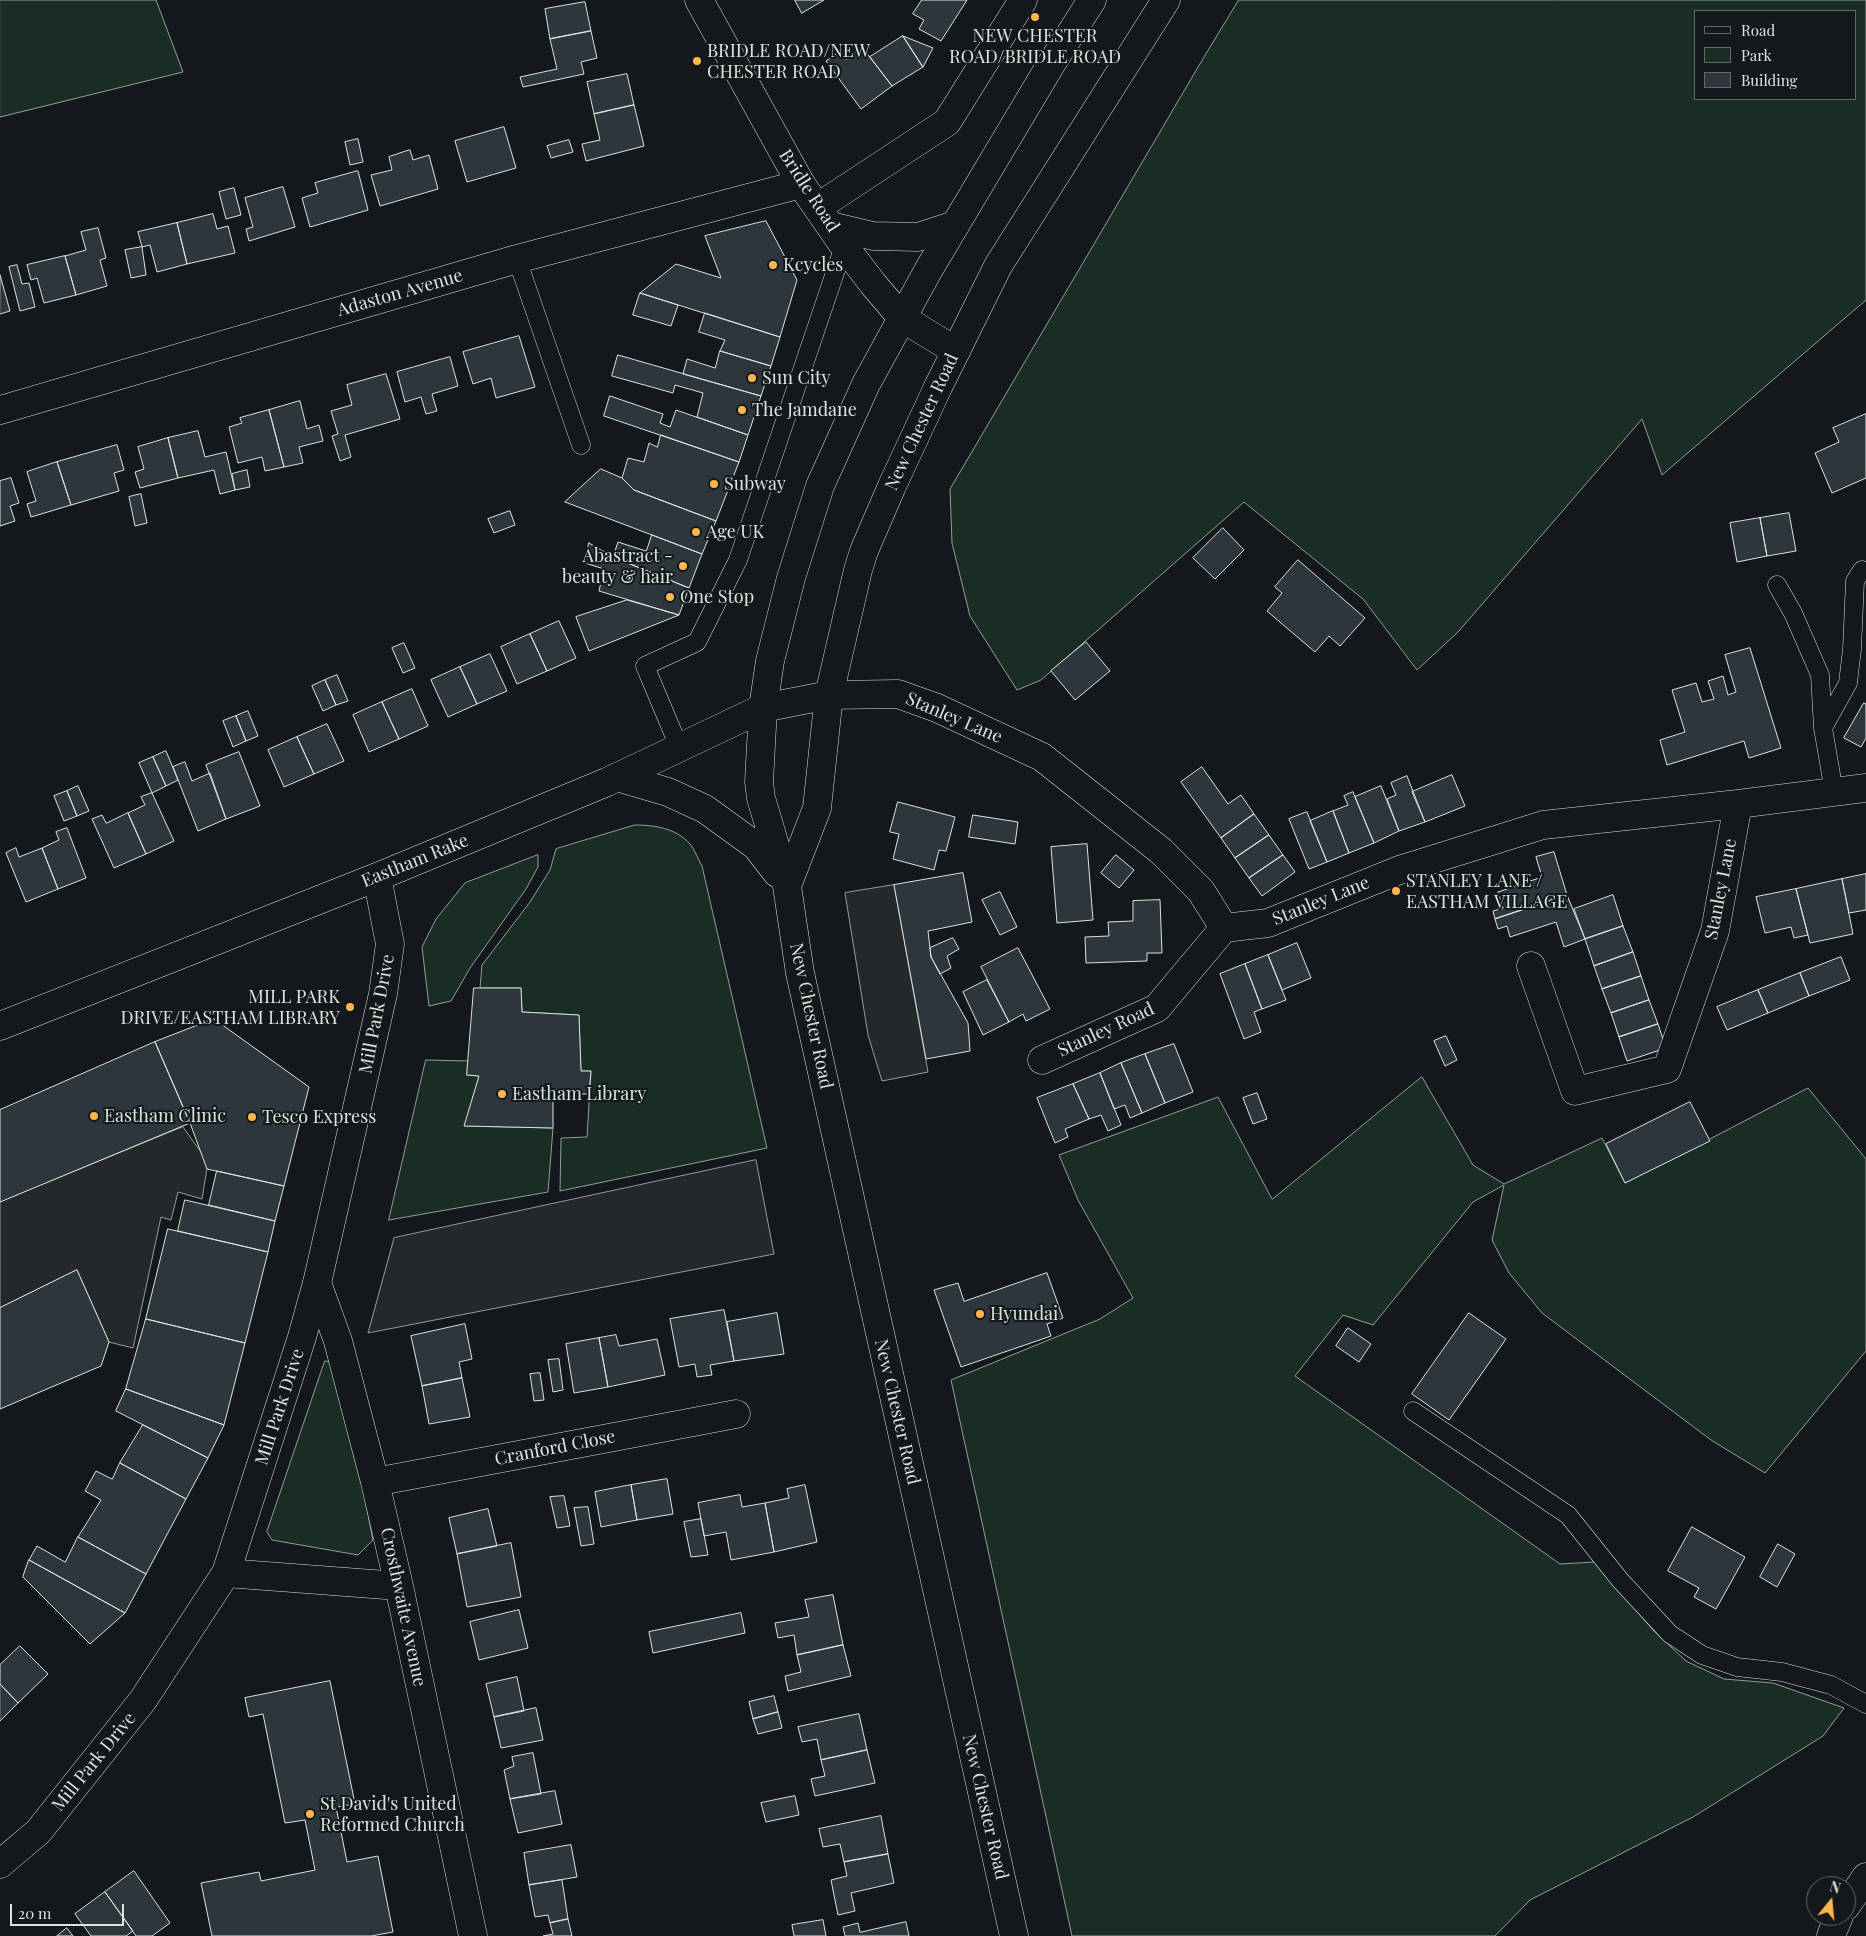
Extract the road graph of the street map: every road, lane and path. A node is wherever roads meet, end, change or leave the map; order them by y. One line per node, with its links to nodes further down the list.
1 (699, 0): 5 (main road, Bridle Road)
2 (1023, 0): 6 (main road)
3 (1092, 0): 7 (main road, New Chester Road)
4 (1166, 0): 10 (main road, New Chester Road)
5 (801, 184): 6 (main road, Bridle Road); 8 (main road, Adaston Avenue)
6 (831, 226): 7 (main road); 9 (main road, Bridle Road); 18 (lane)
7 (955, 226): 9 (main road, New Chester Road)
8 (517, 259): 11 (main road, Adaston Avenue); 12 (lane)
9 (902, 318): 10 (main road, Bridle Road); 16 (main road, New Chester Road)
10 (956, 351): 15 (main road, New Chester Road)
11 (0, 410)
12 (581, 445)
13 (1862, 570): 17 (lane)
14 (1777, 585): 17 (lane)
15 (828, 695): 16 (main road, Eastham Rake); 24 (main road, New Chester Road); 25 (main road, Stanley Lane)
16 (763, 708): 18 (main road, Eastham Rake); 24 (main road, New Chester Road)
17 (1822, 728): 21 (lane)
18 (679, 747): 19 (main road, Eastham Rake)
19 (617, 777): 23 (main road, Eastham Rake); 24 (main road)
20 (1866, 788): 21 (main road, Stanley Lane)
21 (1834, 792): 22 (main road, Stanley Lane)
22 (1738, 804): 25 (main road, Stanley Lane); 26 (main road, Stanley Lane)
23 (377, 877): 27 (main road, Eastham Rake); 29 (main road, Mill Park Drive)
24 (787, 886): 40 (main road, New Chester Road)
25 (1224, 928): 28 (main road, Stanley Road)
26 (1530, 966)
27 (0, 1026)
28 (1042, 1060)
29 (317, 1283): 32 (main road, Crosthwaite Avenue); 33 (main road, Mill Park Drive)
30 (1413, 1411): 35 (lane)
31 (736, 1414): 32 (main road, Cranford Close)
32 (375, 1482): 34 (main road, Crosthwaite Avenue)
33 (226, 1573): 34 (main road); 36 (main road, Mill Park Drive)
34 (399, 1586): 39 (main road, Crosthwaite Avenue)
35 (1866, 1704)
36 (0, 1864)
37 (1866, 1877): 38 (main road)
38 (1856, 1892)
39 (472, 1936)
40 (1014, 1936)

